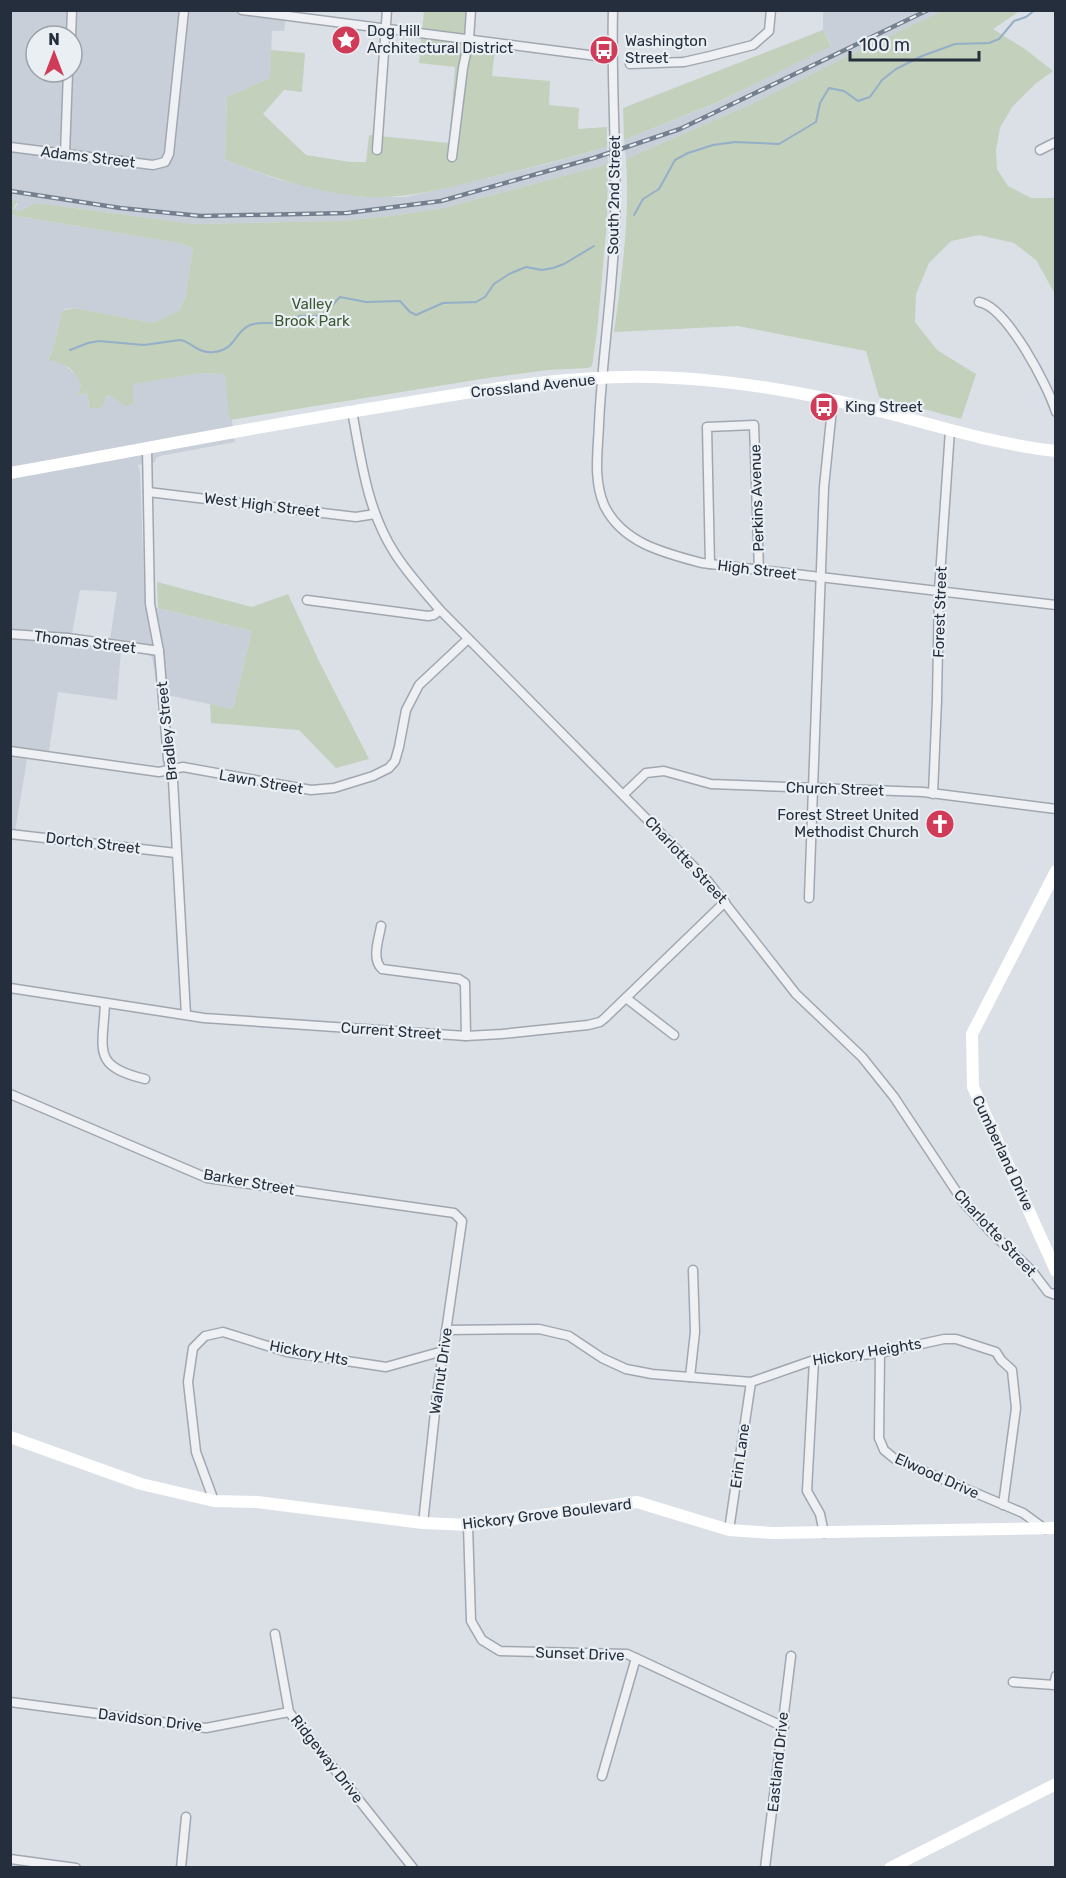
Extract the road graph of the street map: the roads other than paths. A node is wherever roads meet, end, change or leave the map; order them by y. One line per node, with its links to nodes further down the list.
1 (184, 10): 16 (street, Adams Street)
2 (242, 10): 7 (street)
3 (387, 10): 7 (street)
4 (471, 10): 8 (street)
5 (613, 10): 9 (street, South 2nd Street)
6 (771, 10): 10 (street)
7 (386, 28): 8 (street); 14 (street)
8 (470, 39): 9 (street); 17 (street)
9 (612, 59): 19 (street, South 2nd Street)
10 (630, 64)
11 (68, 84): 16 (street)
12 (1056, 142): 15 (street)
13 (10, 147): 16 (street, Adams Street)
14 (377, 150)
15 (1040, 150)
16 (65, 154)
17 (452, 157)
18 (979, 302): 22 (street)
19 (601, 378): 20 (main road, Crossland Avenue); 21 (main road, Crossland Avenue); 29 (street, High Street)
20 (833, 399): 23 (main road, Crossland Avenue); 31 (street)
21 (352, 411): 24 (main road, Crossland Avenue); 28 (street, Charlotte Street)
22 (1056, 412)
23 (950, 430): 25 (main road, Crossland Avenue); 32 (street, Forest Street)
24 (147, 448): 26 (main road, Crossland Avenue); 27 (street, Bradley Street)
25 (1056, 451)
26 (10, 473)
27 (148, 492): 28 (street, West High Street); 39 (street, Bradley Street)
28 (375, 514): 36 (street, Charlotte Street)
29 (710, 564): 30 (street, High Street); 30 (street, Perkins Avenue)
30 (759, 571): 31 (street, High Street)
31 (821, 577): 32 (street, High Street); 42 (street)
32 (939, 591): 35 (street, High Street); 43 (street, Forest Street)
33 (1056, 599): 35 (street)
34 (307, 600): 36 (street)
35 (1055, 605)
36 (440, 610): 38 (street, Charlotte Street)
37 (10, 633): 39 (street, Thomas Street)
38 (468, 639): 41 (street, Lawn Street); 44 (street, Charlotte Street)
39 (159, 651): 41 (street, Bradley Street)
40 (10, 751): 41 (street, Lawn Street)
41 (171, 770): 47 (street, Bradley Street)
42 (814, 788): 43 (street, Church Street); 44 (street, Church Street); 49 (street)
43 (933, 794): 45 (street, Church Street)
44 (624, 795): 50 (street, Charlotte Street)
45 (1056, 809)
46 (10, 834): 47 (street, Dortch Street)
47 (176, 853): 55 (street, Bradley Street)
48 (1056, 871): 62 (main road, Cumberland Drive)
49 (809, 898)
50 (725, 902): 53 (street, Current Street); 63 (street, Charlotte Street)
51 (381, 926): 57 (street)
52 (10, 988): 54 (street, Current Street)
53 (626, 998): 56 (street); 57 (street, Current Street)
54 (105, 1003): 55 (street, Current Street); 58 (street)
55 (186, 1015): 57 (street, Current Street)
56 (674, 1035)
57 (466, 1036)
58 (145, 1079)
59 (10, 1094): 60 (street, Barker Street)
60 (462, 1221): 64 (street, Walnut Drive)
61 (693, 1270): 68 (street)
62 (1056, 1271)
63 (1056, 1295)
64 (447, 1330): 65 (street, Walnut Drive); 68 (street, Hickory Heights)
65 (443, 1351): 71 (street, Hickory Hts); 73 (street, Walnut Drive)
66 (880, 1353): 67 (street, Hickory Heights); 72 (street, Elwood Drive); 72 (street, Hickory Heights)
67 (814, 1360): 69 (street, Hickory Heights); 77 (street)
68 (690, 1377): 69 (street, Hickory Heights)
69 (751, 1382): 76 (street, Erin Lane)
70 (10, 1437): 71 (main road, Hickory Grove Boulevard)
71 (214, 1501): 73 (main road, Hickory Grove Boulevard)
72 (1004, 1505): 75 (street, Elwood Drive)
73 (423, 1523): 74 (main road, Hickory Grove Boulevard)
74 (468, 1525): 76 (main road, Hickory Grove Boulevard); 80 (street, Sunset Drive)
75 (1051, 1529): 77 (main road, Hickory Grove Boulevard)
76 (729, 1530): 77 (main road, Hickory Grove Boulevard)
77 (824, 1533)
78 (275, 1634): 84 (street, Ridgeway Drive)
79 (791, 1656): 85 (street, Eastland Drive)
80 (636, 1658): 85 (street, Sunset Drive); 86 (street)
81 (1056, 1676): 82 (street)
82 (1013, 1682)
83 (10, 1702): 84 (street, Davidson Drive)
84 (289, 1712): 92 (street, Ridgeway Drive)
85 (784, 1727): 93 (street, Eastland Drive)
86 (602, 1776)
87 (1056, 1784): 94 (main road)
88 (186, 1817): 91 (street)
89 (10, 1858): 90 (street)
90 (76, 1868)
91 (181, 1868)
92 (413, 1868)
93 (765, 1868)
94 (890, 1868)

